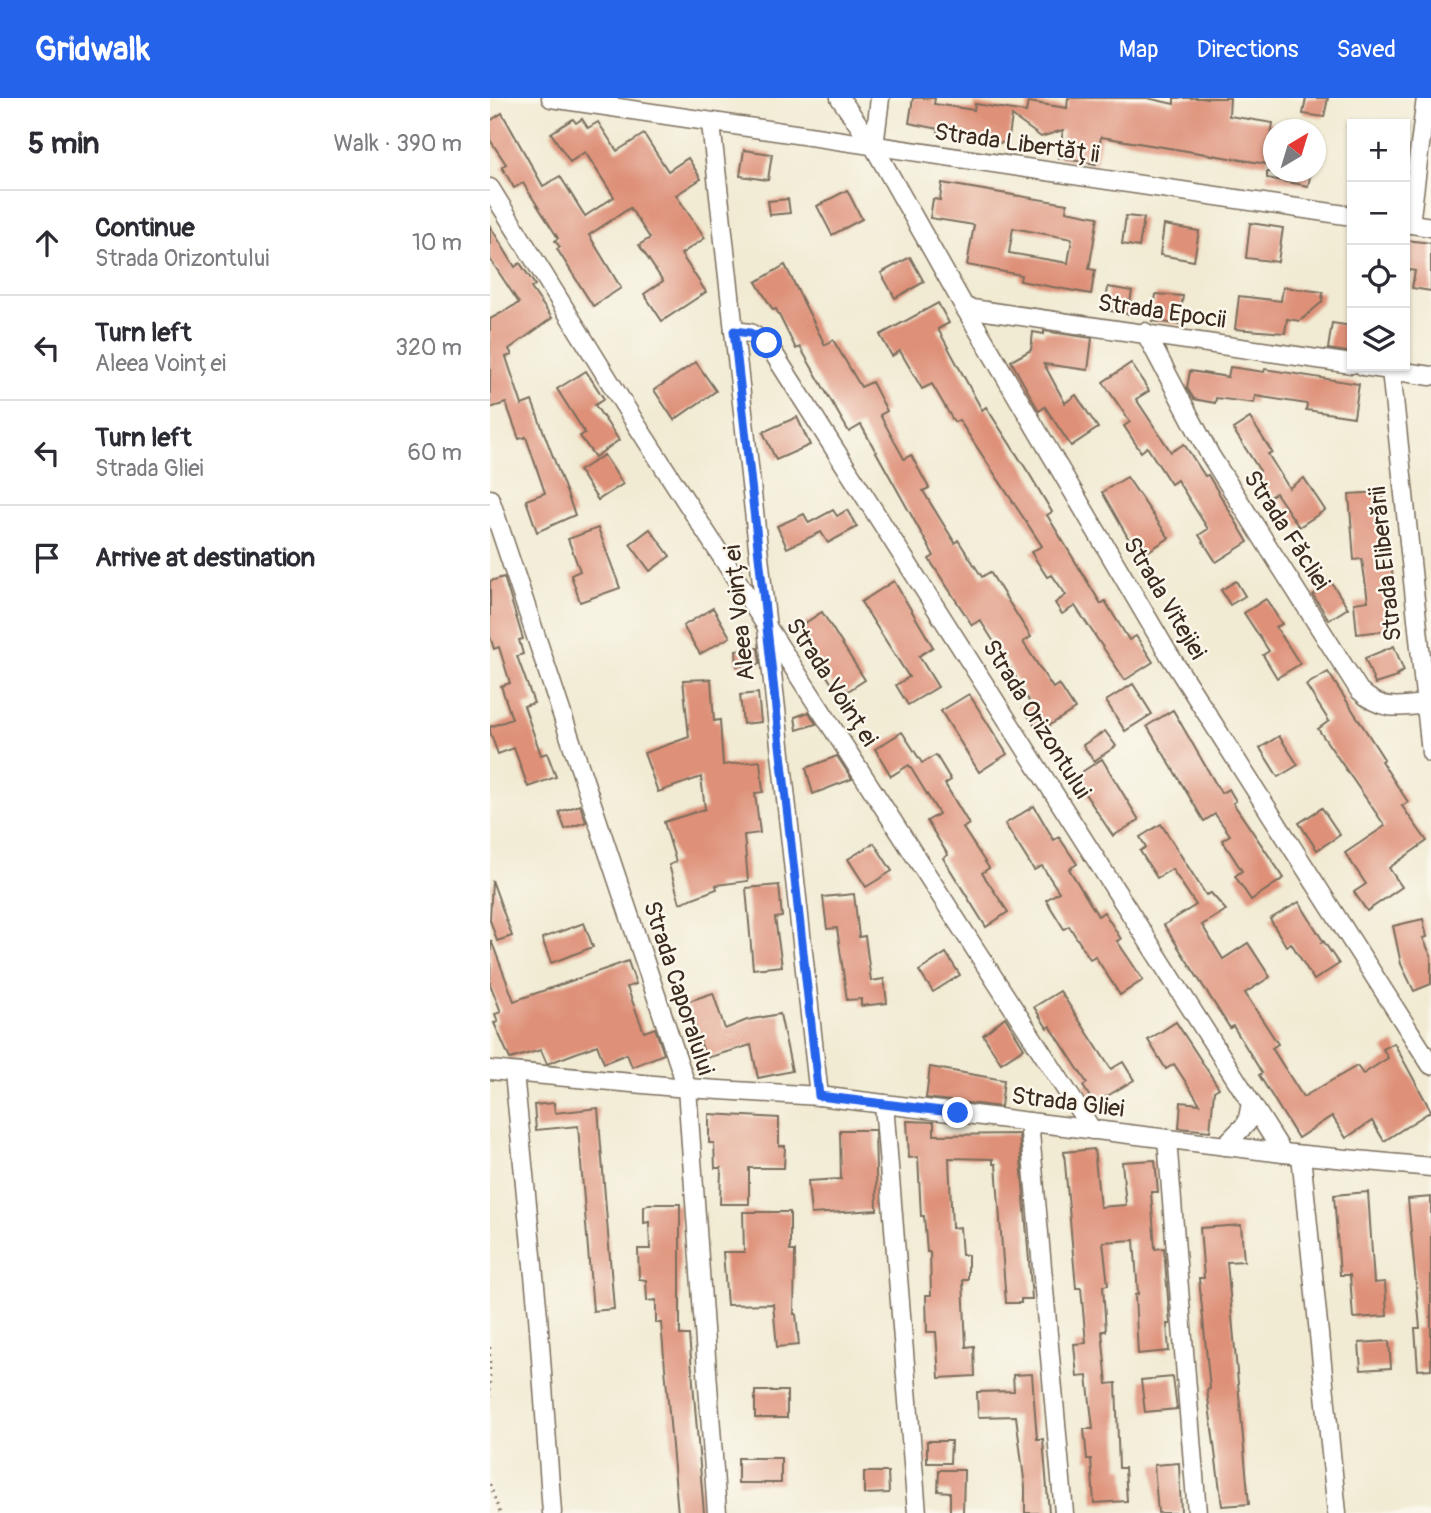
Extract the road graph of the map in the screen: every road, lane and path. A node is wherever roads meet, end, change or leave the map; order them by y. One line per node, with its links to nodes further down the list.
1 (551, 98): 5 (street, Strada Libertății)
2 (840, 98): 7 (street, Strada Vitejiei)
3 (880, 98): 7 (street)
4 (1426, 98): 9 (street)
5 (606, 102): 6 (street, Strada Libertății)
6 (711, 124): 7 (street, Strada Libertății); 14 (street, Aleea Voinței)
7 (874, 147): 10 (street, Strada Libertății); 13 (street, Strada Vitejiei)
8 (490, 188): 21 (street, Strada Voinței)
9 (1410, 204)
10 (1347, 215)
11 (1410, 224): 12 (street)
12 (1431, 227)
13 (965, 308): 15 (street, Strada Epocii); 24 (street, Strada Vitejiei)
14 (734, 331): 21 (street, Aleea Voinței); 29 (street, Strada Orizontului)
15 (1145, 332): 16 (street, Strada Epocii); 22 (street, Strada Făcliei)
16 (1347, 363)
17 (1391, 371): 22 (street, Strada Eliberării)
18 (1398, 371): 19 (street)
19 (1431, 376)
20 (490, 499): 27 (street, Strada Caporalului)
21 (764, 622): 28 (street, Aleea Voinței); 32 (street, Strada Voinței)
22 (1423, 704): 23 (street, Strada Eliberării)
23 (1431, 753)
24 (1431, 1065)
25 (490, 1070): 26 (street, Strada Gliei)
26 (513, 1073): 27 (street, Strada Gliei); 42 (street)
27 (687, 1088): 28 (street, Strada Gliei); 43 (street, Strada Caporalului)
28 (819, 1096): 30 (street, Strada Gliei)
29 (1251, 1103): 34 (street); 35 (street, Strada Orizontului)
30 (884, 1104): 31 (street, Strada Gliei); 44 (street)
31 (1029, 1122): 32 (street, Strada Gliei); 45 (street)
32 (1092, 1130): 33 (street, Strada Gliei)
33 (1167, 1139): 34 (street, Strada Gliei); 46 (street)
34 (1224, 1146): 35 (street, Strada Gliei)
35 (1283, 1153): 36 (street, Strada Gliei)
36 (1301, 1155): 37 (street, Strada Gliei); 47 (street)
37 (1431, 1167)
38 (490, 1347): 39 (path)
39 (490, 1415)
40 (490, 1483): 41 (path)
41 (500, 1513)
42 (552, 1513)
43 (717, 1513)
44 (917, 1513)
45 (1064, 1513)
46 (1197, 1513)
47 (1337, 1513)

